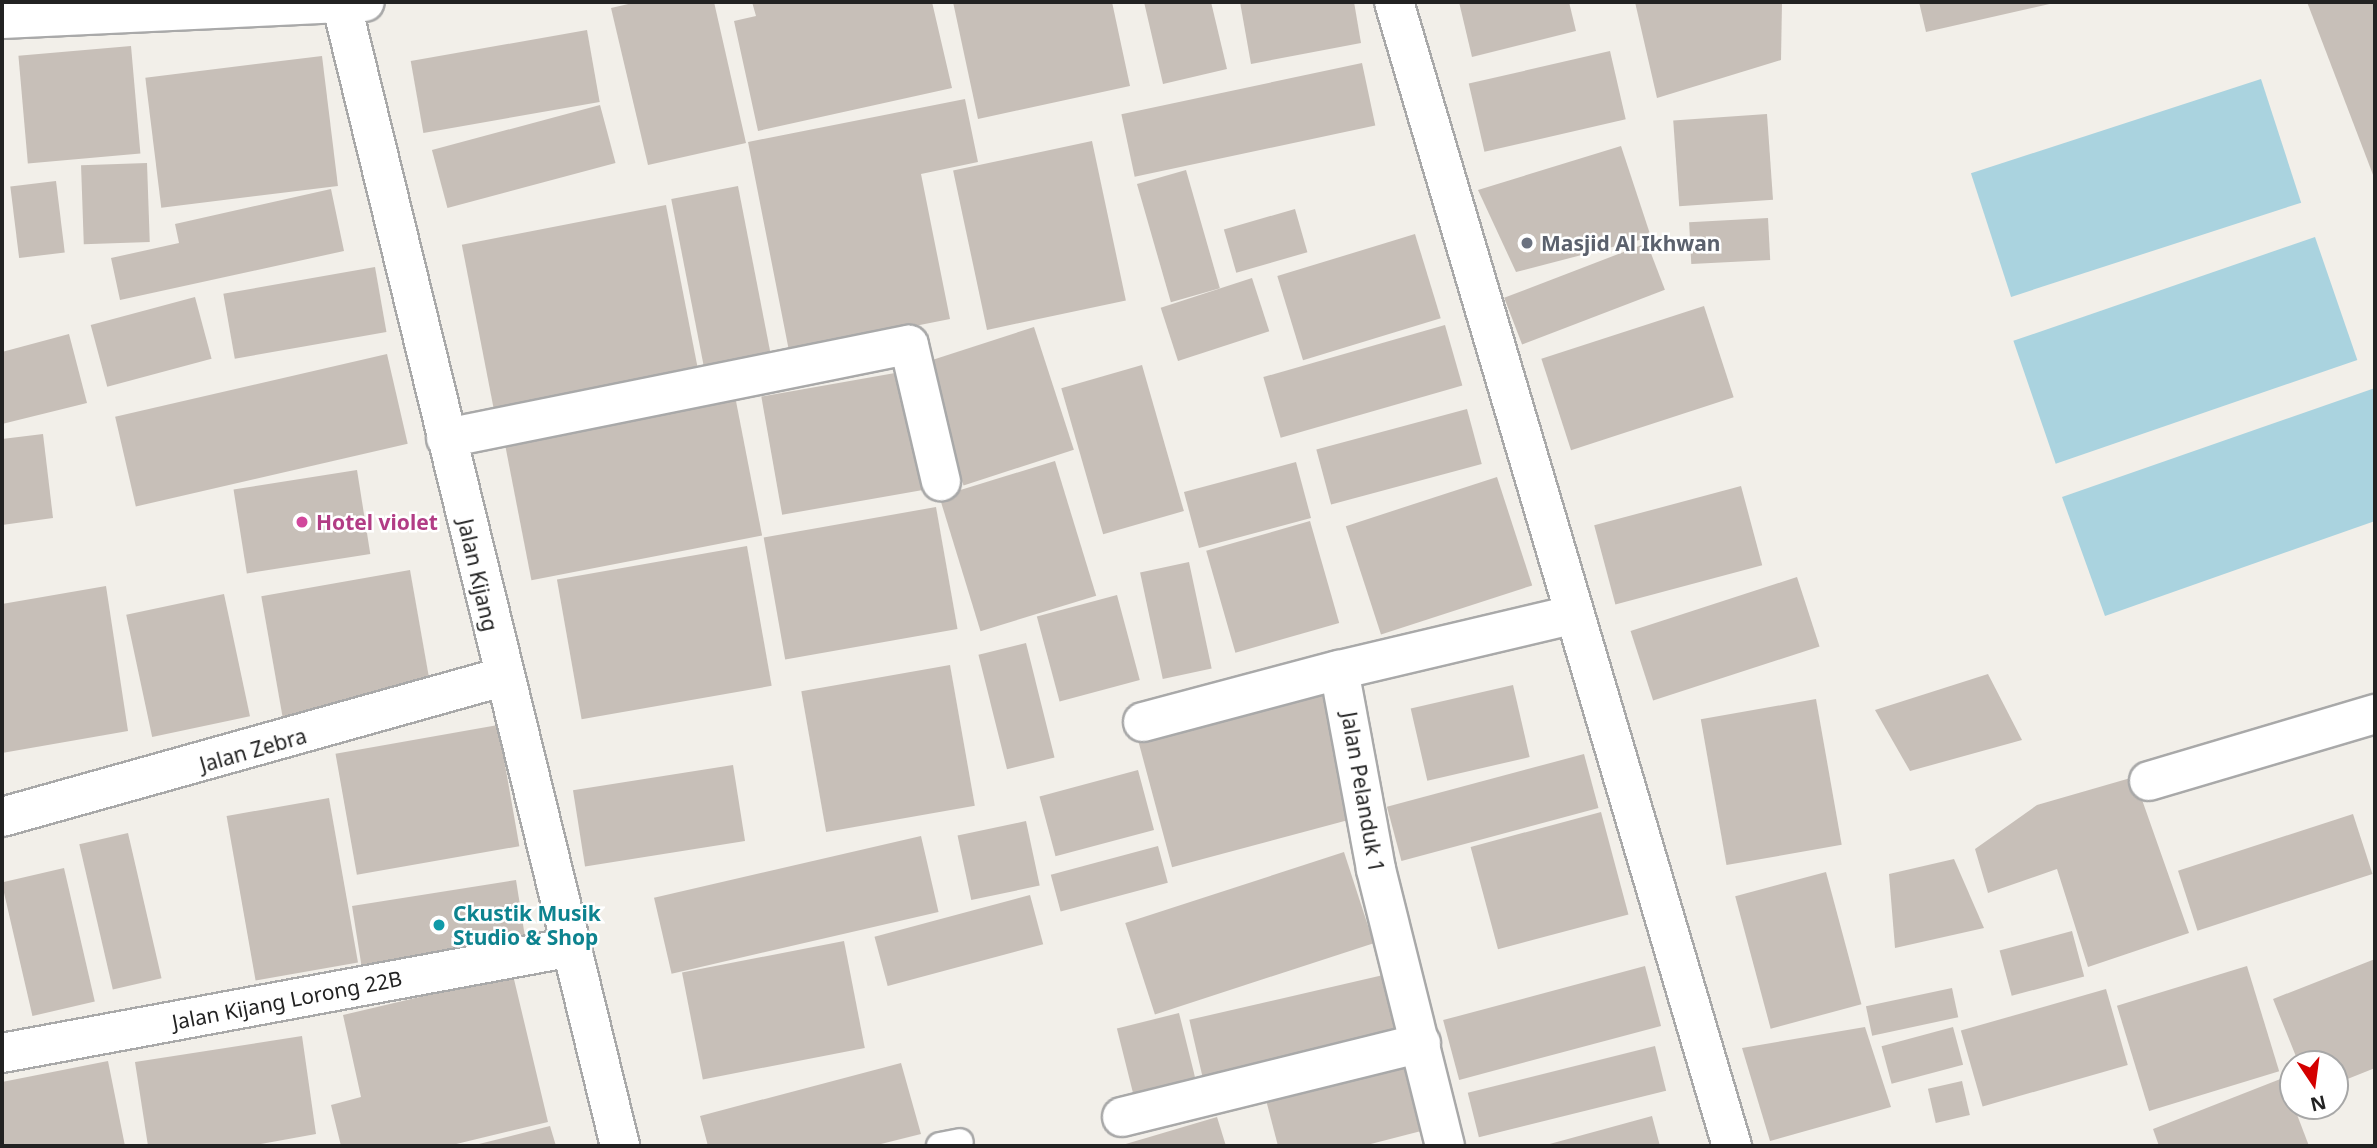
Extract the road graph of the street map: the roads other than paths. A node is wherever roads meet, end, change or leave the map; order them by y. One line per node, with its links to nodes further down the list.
1 (1394, 2): 6 (street)
2 (349, 3): 3 (street); 4 (street, Jalan Kijang)
3 (2, 19)
4 (446, 438): 5 (street); 8 (street, Jalan Kijang)
5 (941, 481)
6 (1571, 615): 7 (street); 19 (street)
7 (1339, 670): 10 (street); 14 (street, Jalan Pelanduk 1)
8 (502, 677): 12 (street, Jalan Zebra); 13 (street, Jalan Kijang)
9 (2375, 714): 11 (street)
10 (1143, 722)
11 (2149, 781)
12 (2, 817)
13 (572, 947): 15 (street, Jalan Kijang Lorong 22B); 17 (street, Jalan Kijang)
14 (1421, 1043): 16 (street); 18 (street, Jalan Pelanduk 1)
15 (2, 1053)
16 (1122, 1117)
17 (620, 1146)
18 (1446, 1146)
19 (1732, 1146)

